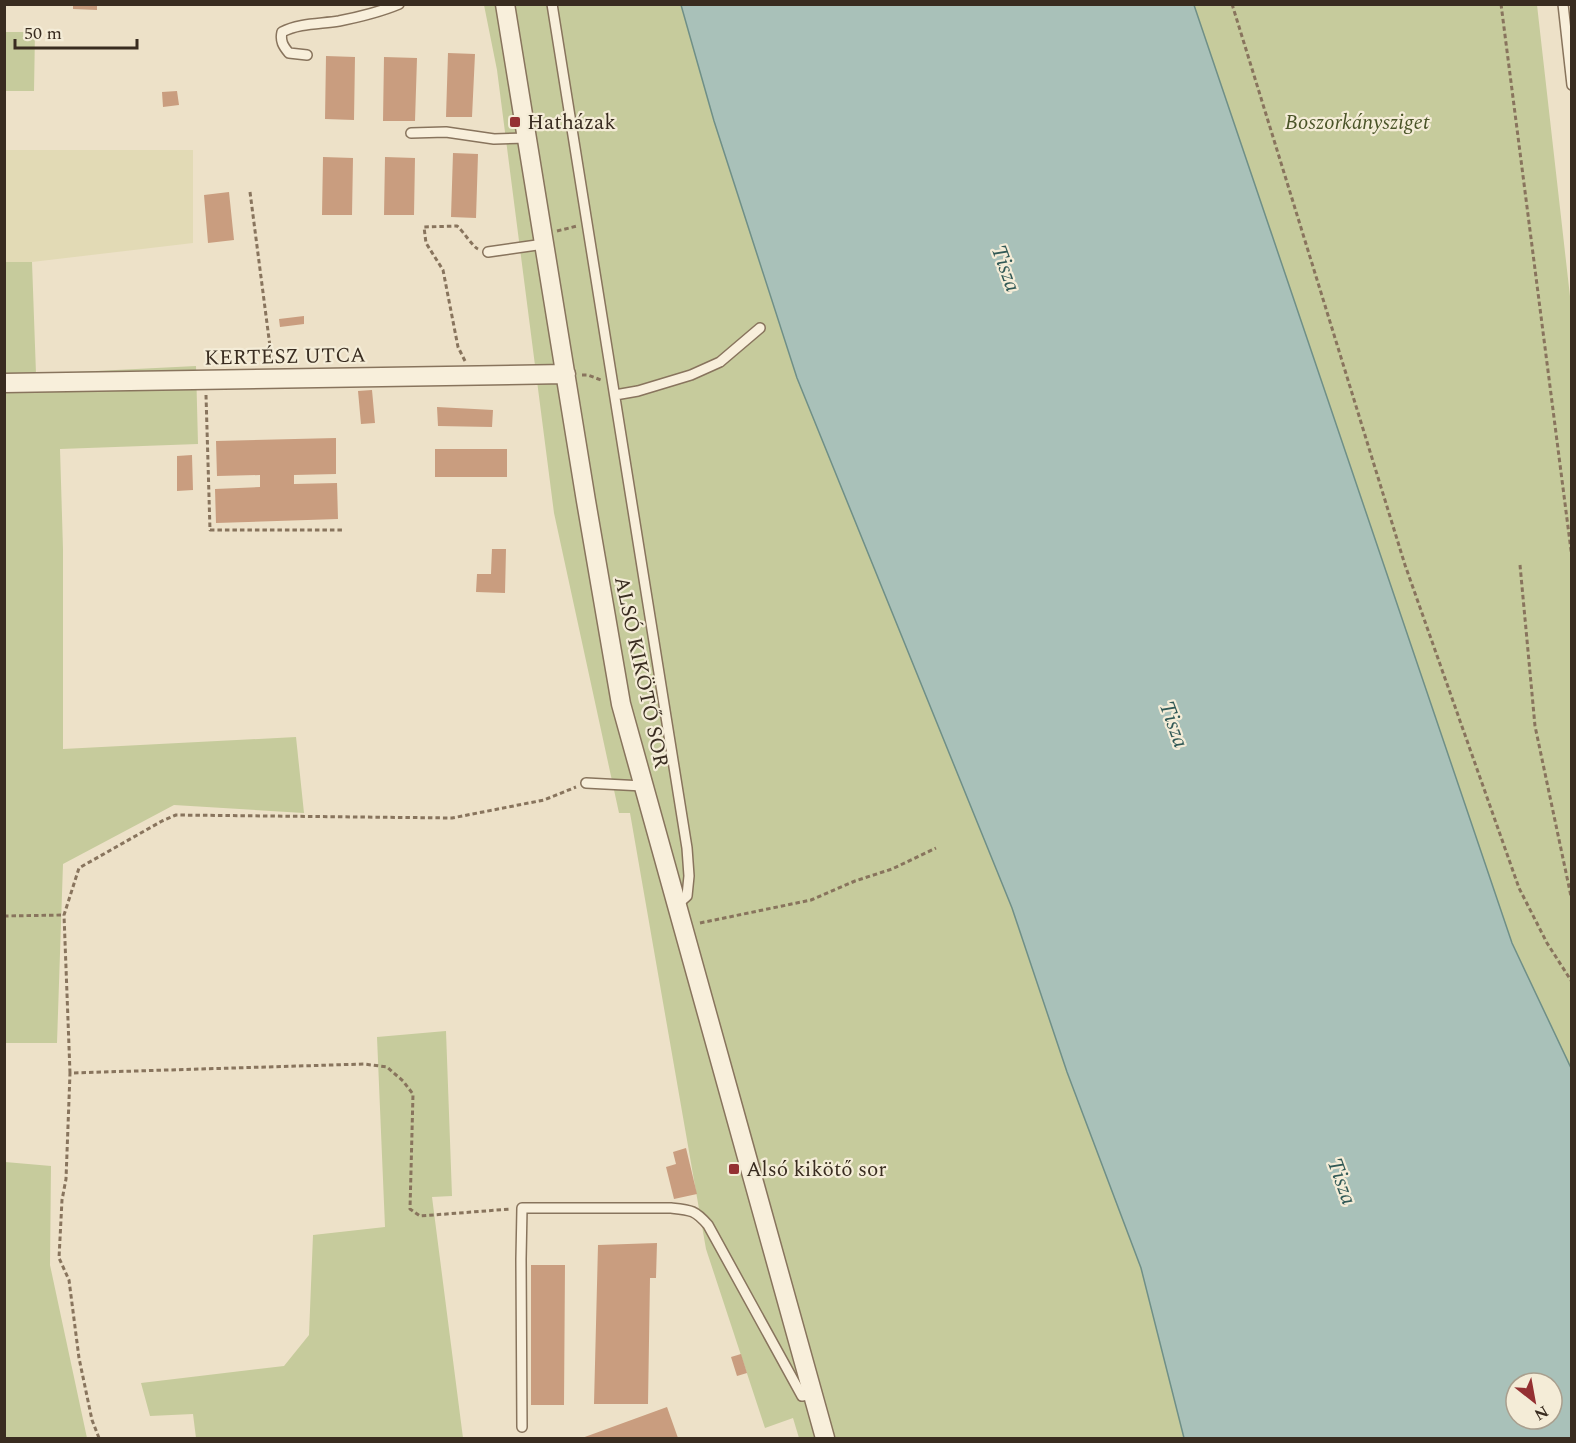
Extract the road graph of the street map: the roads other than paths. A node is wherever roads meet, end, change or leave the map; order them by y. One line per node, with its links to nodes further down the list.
1 (399, 4): 5 (lane)
2 (505, 4): 8 (street, ALSÓ KIKÖTŐ SOR)
3 (552, 4): 14 (lane)
4 (1563, 4): 6 (lane)
5 (307, 55)
6 (1572, 86)
7 (411, 133): 8 (lane)
8 (527, 138): 9 (street, ALSÓ KIKÖTŐ SOR)
9 (543, 239): 10 (lane); 12 (street, ALSÓ KIKÖTŐ SOR)
10 (488, 252)
11 (760, 328): 14 (lane)
12 (566, 374): 13 (street, KERTÉSZ UTCA); 16 (street, ALSÓ KIKÖTŐ SOR)
13 (4, 383)
14 (614, 390): 17 (lane)
15 (586, 783): 16 (lane)
16 (643, 786): 17 (street, ALSÓ KIKÖTŐ SOR)
17 (677, 905): 18 (street, ALSÓ KIKÖTŐ SOR)
18 (812, 1394): 19 (lane); 20 (street, ALSÓ KIKÖTŐ SOR)
19 (522, 1427)
20 (825, 1438)

